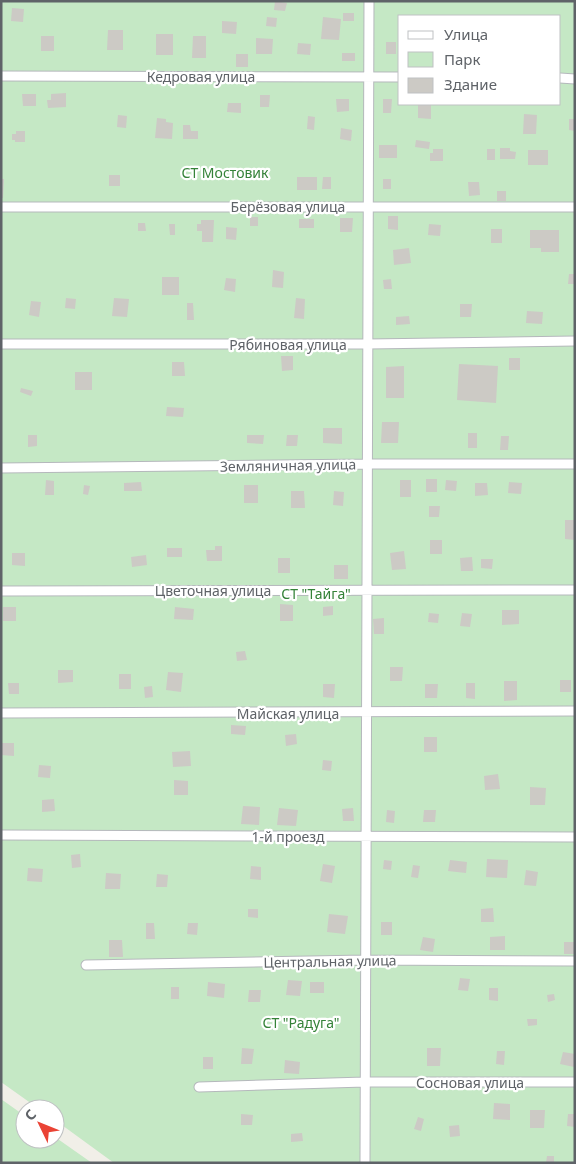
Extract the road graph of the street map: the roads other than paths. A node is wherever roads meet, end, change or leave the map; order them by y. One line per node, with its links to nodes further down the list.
1 (369, 1): 3 (street)
2 (1, 76): 3 (street, Кедровая улица)
3 (369, 77): 4 (street, Кедровая улица); 7 (street)
4 (398, 77)
5 (561, 78): 6 (street)
6 (575, 79)
7 (368, 206): 8 (street, Берёзовая улица); 9 (street, Берёзовая улица); 12 (street)
8 (1, 207)
9 (575, 207)
10 (575, 341): 12 (street, Рябиновая улица)
11 (1, 344): 12 (street, Рябиновая улица)
12 (368, 344): 13 (street)
13 (367, 464): 14 (street, Земляничная улица); 15 (street, Земляничная улица); 16 (street)
14 (575, 464)
15 (1, 468)
16 (367, 590): 17 (street, Цветочная улица); 18 (street, Цветочная улица); 21 (street)
17 (575, 590)
18 (1, 591)
19 (575, 711): 21 (street, Майская улица)
20 (1, 713): 21 (street, Майская улица)
21 (366, 713): 23 (street)
22 (1, 835): 23 (street, 1-й проезд)
23 (366, 836): 24 (street, 1-й проезд); 25 (street)
24 (575, 838)
25 (365, 960): 26 (street, Центральная улица); 27 (street, Центральная улица); 28 (street)
26 (575, 961)
27 (86, 965)
28 (365, 1082): 29 (street, Сосновая улица); 30 (street, Сосновая улица); 31 (street)
29 (575, 1082)
30 (199, 1087)
31 (365, 1163)

